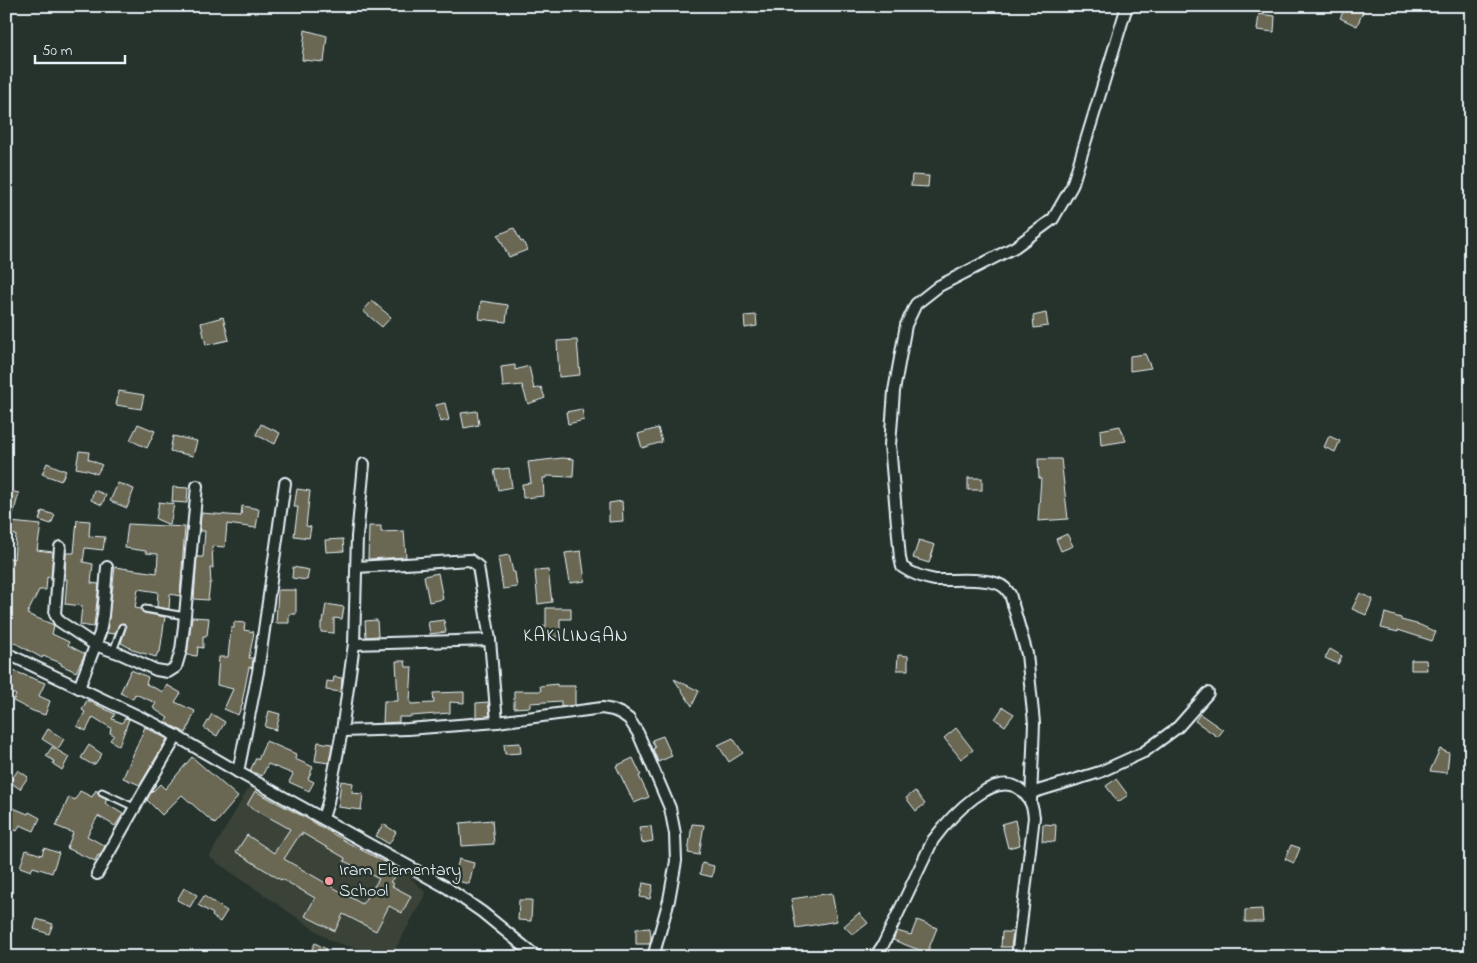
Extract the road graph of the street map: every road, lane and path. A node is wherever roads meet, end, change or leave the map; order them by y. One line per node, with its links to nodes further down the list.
1 (1127, 6): 23 (street)
2 (364, 464): 7 (street)
3 (285, 483): 21 (street)
4 (197, 486): 9 (street)
5 (60, 547): 13 (street)
6 (107, 567): 13 (street)
7 (356, 567): 11 (street); 12 (street)
8 (145, 609): 9 (lane)
9 (185, 616): 14 (street)
10 (122, 627): 14 (lane)
11 (490, 640): 12 (street); 18 (street)
12 (354, 644): 19 (street)
13 (95, 645): 14 (street); 16 (street)
14 (113, 651)
15 (6, 653): 16 (street)
16 (78, 688): 20 (street)
17 (1208, 693): 23 (street)
18 (496, 722): 19 (street); 28 (street)
19 (342, 731): 25 (street)
20 (177, 736): 21 (street); 24 (street)
21 (238, 772): 25 (street)
22 (102, 792): 24 (lane)
23 (1031, 797): 29 (street); 30 (street)
24 (134, 807): 26 (street)
25 (323, 818): 27 (street)
26 (97, 874)
27 (533, 955)
28 (654, 957)
29 (875, 957)
30 (1017, 957)

